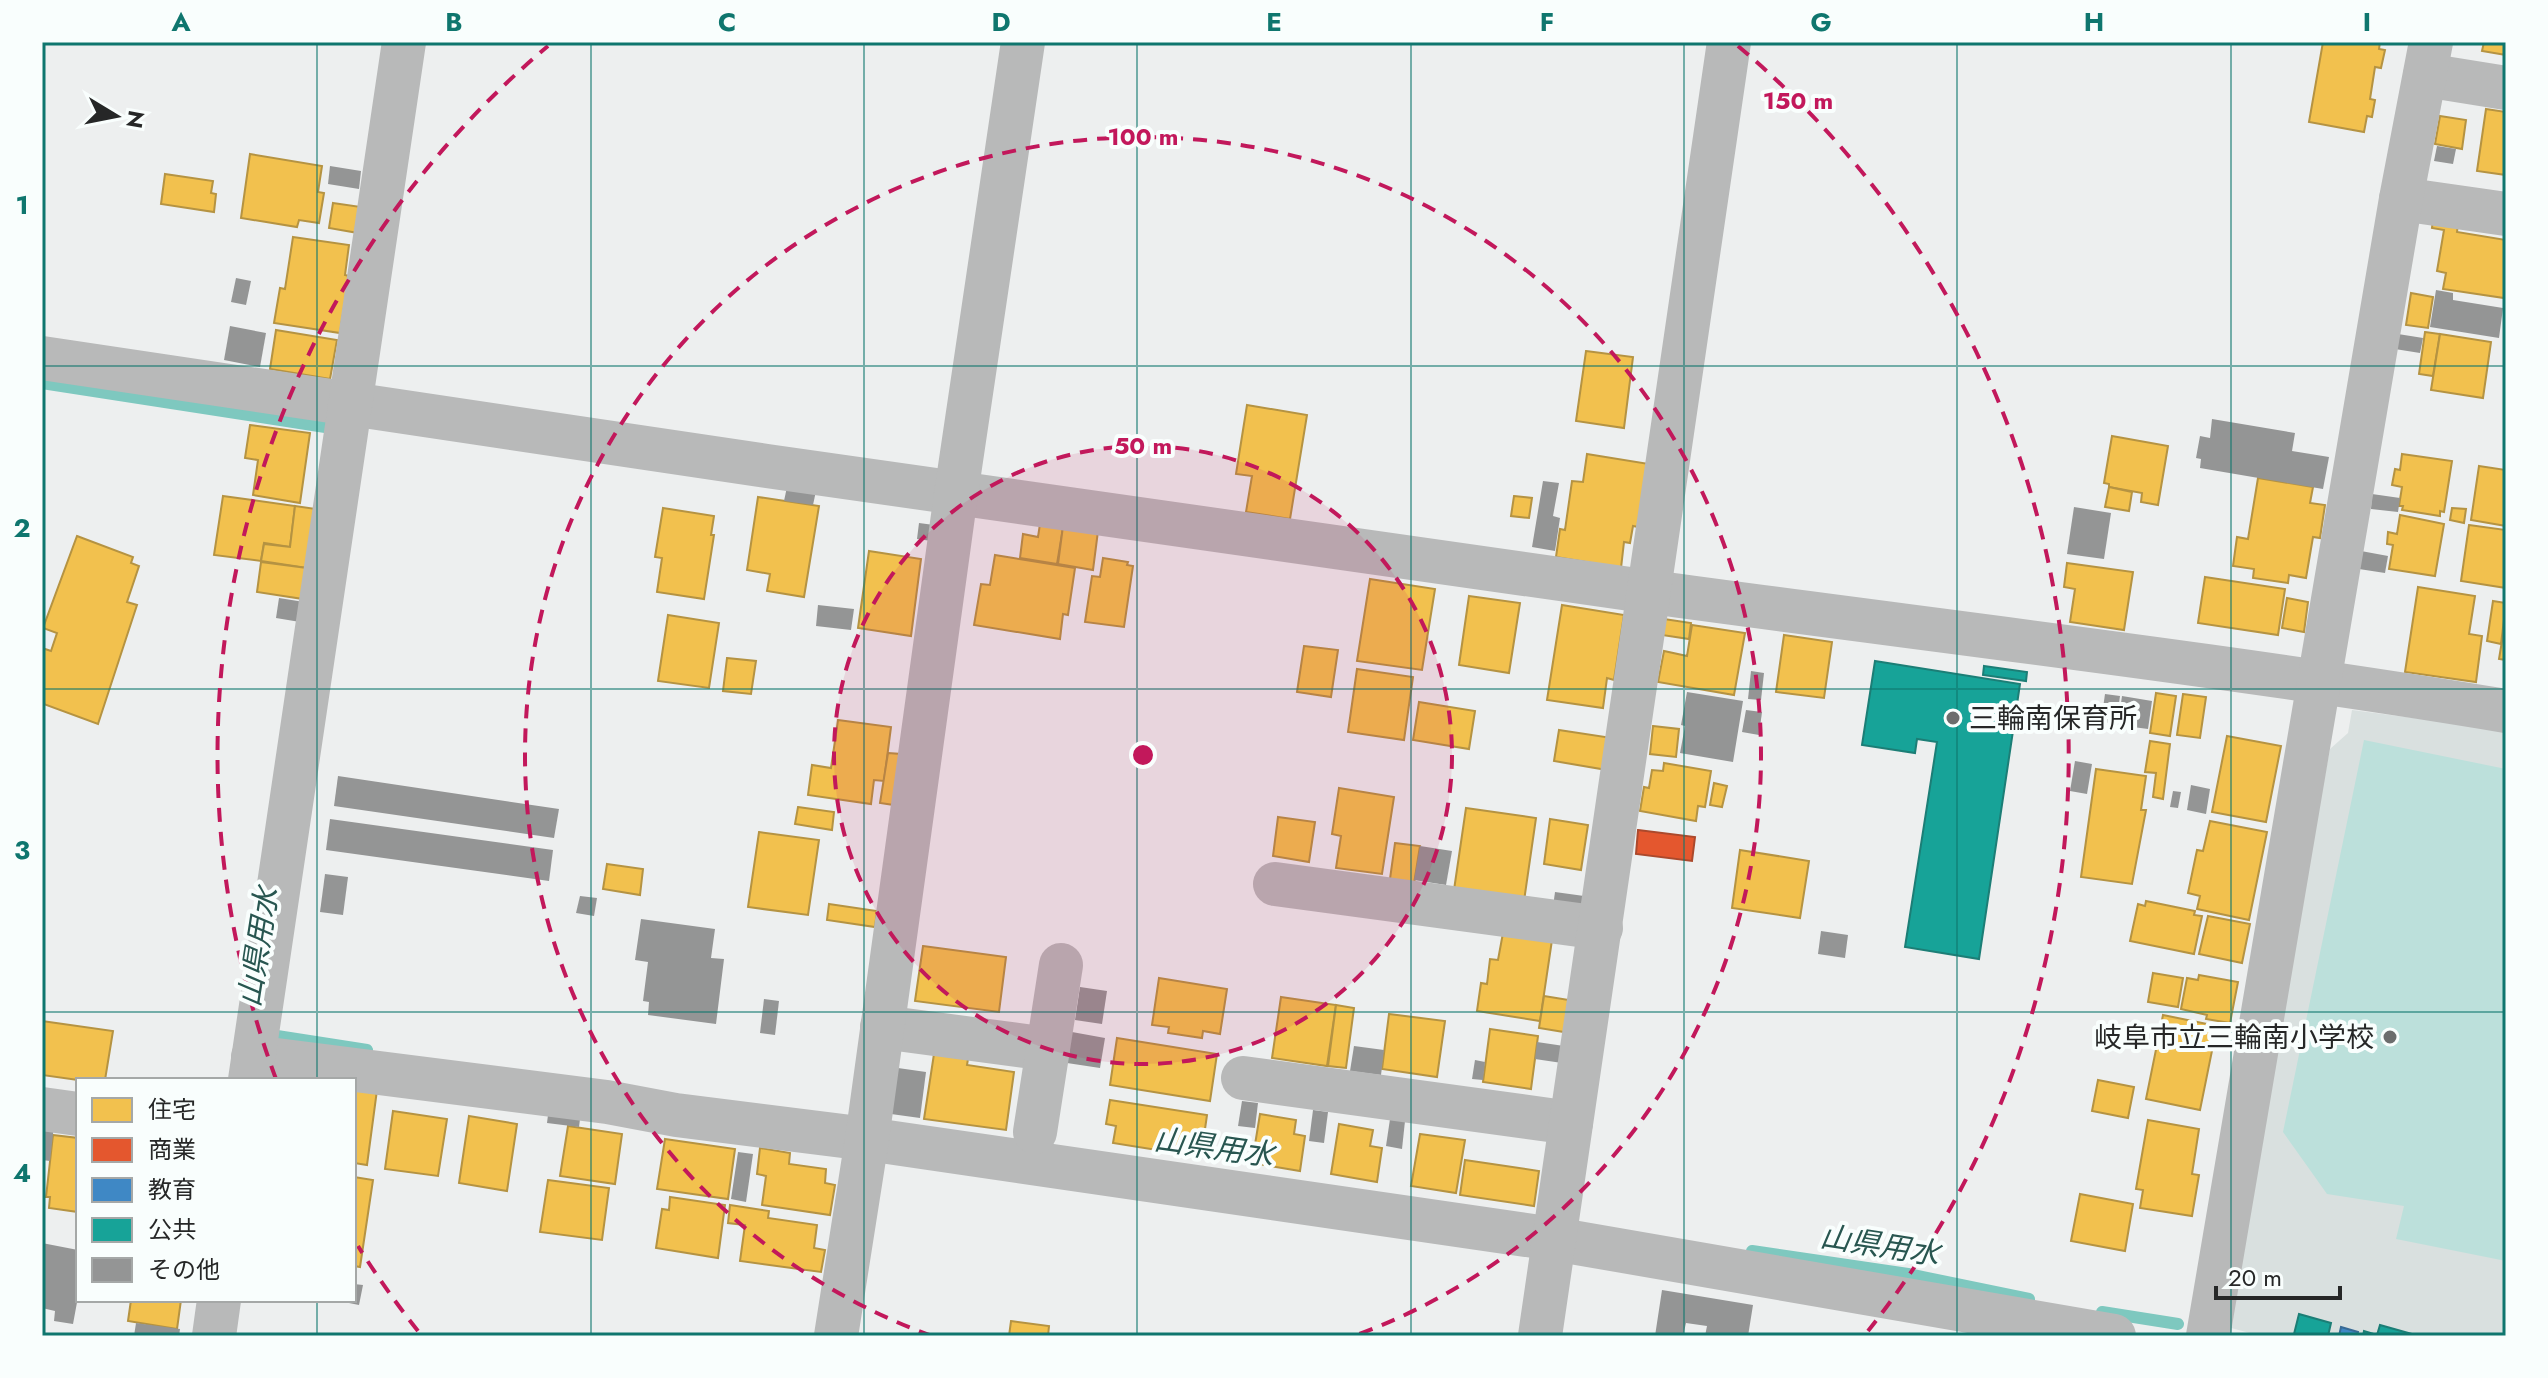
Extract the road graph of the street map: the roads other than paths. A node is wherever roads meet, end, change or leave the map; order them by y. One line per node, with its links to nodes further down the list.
1 (404, 42): 9 (street)
2 (1023, 42): 10 (street)
3 (1729, 42): 11 (street)
4 (2428, 58): 5 (street); 6 (street)
5 (2506, 88)
6 (2401, 199): 7 (street); 12 (street)
7 (2506, 214)
8 (42, 358): 9 (street)
9 (350, 404): 10 (street); 19 (street)
10 (956, 494): 11 (street); 17 (street)
11 (1650, 592): 12 (street); 15 (street)
12 (2320, 681): 13 (street); 34 (street)
13 (2506, 711)
14 (1275, 884): 15 (street)
15 (1601, 928): 25 (street)
16 (1061, 965): 18 (street)
17 (882, 1027): 18 (street); 27 (street)
18 (1048, 1049): 26 (street)
19 (252, 1068): 20 (street)
20 (339, 1078)
21 (1243, 1078): 25 (street)
22 (356, 1080): 27 (street)
23 (42, 1109): 24 (street)
24 (76, 1114)
25 (1571, 1123): 28 (street)
26 (1035, 1132)
27 (867, 1139): 28 (street); 31 (street)
28 (1554, 1239): 32 (street); 33 (street)
29 (219, 1302): 30 (street)
30 (214, 1336)
31 (836, 1336)
32 (1540, 1336)
33 (2114, 1336)
34 (2208, 1336)

